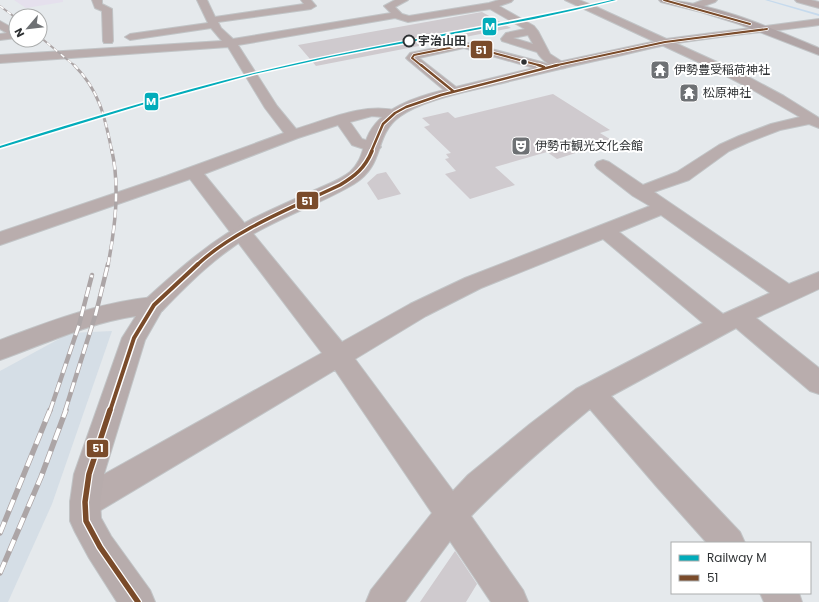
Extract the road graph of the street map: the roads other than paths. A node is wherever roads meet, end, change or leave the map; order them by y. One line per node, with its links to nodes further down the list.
1 (97, 0): 18 (street)
2 (202, 0): 15 (street)
3 (306, 0): 15 (street)
4 (402, 0): 13 (street)
5 (508, 0): 11 (street)
6 (570, 0): 19 (street)
7 (664, 0): 12 (main road)
8 (712, 0): 12 (street)
9 (800, 0): 10 (street)
10 (819, 5)
11 (491, 6): 13 (street); 17 (street)
12 (693, 7): 16 (main road)
13 (396, 15): 20 (street)
14 (819, 22): 16 (street)
15 (213, 23): 18 (street); 20 (street)
16 (767, 29): 19 (street); 23 (main road)
17 (532, 31): 22 (street); 22 (street)
18 (108, 41): 24 (street)
19 (666, 42): 26 (street); 30 (street)
20 (231, 43): 24 (street); 31 (street)
21 (8, 48): 25 (street)
22 (542, 50): 26 (street)
23 (819, 52)
24 (76, 54): 25 (street)
25 (4, 59)
26 (554, 66): 27 (street); 27 (street)
27 (453, 91): 28 (street)
28 (394, 114): 29 (street); 32 (street)
29 (342, 120): 31 (street); 32 (street)
30 (815, 121): 35 (street)
31 (292, 135): 34 (street)
32 (373, 147): 38 (street)
33 (603, 166): 35 (street)
34 (194, 173): 38 (street); 39 (street)
35 (639, 192): 36 (street)
36 (662, 208): 37 (street); 41 (street)
37 (604, 230): 43 (street); 45 (street)
38 (241, 233): 42 (street); 45 (street)
39 (0, 239)
40 (819, 280): 41 (street)
41 (787, 294): 43 (street)
42 (154, 305): 44 (main road); 48 (main road)
43 (729, 321): 46 (street); 47 (street)
44 (0, 350)
45 (338, 355): 48 (street); 49 (street)
46 (819, 383)
47 (592, 393): 49 (street); 50 (street)
48 (85, 502): 52 (main road)
49 (452, 514): 53 (street); 54 (street)
50 (728, 542)
51 (778, 594): 55 (street)
52 (138, 602)
53 (383, 602)
54 (510, 602)
55 (786, 602)

